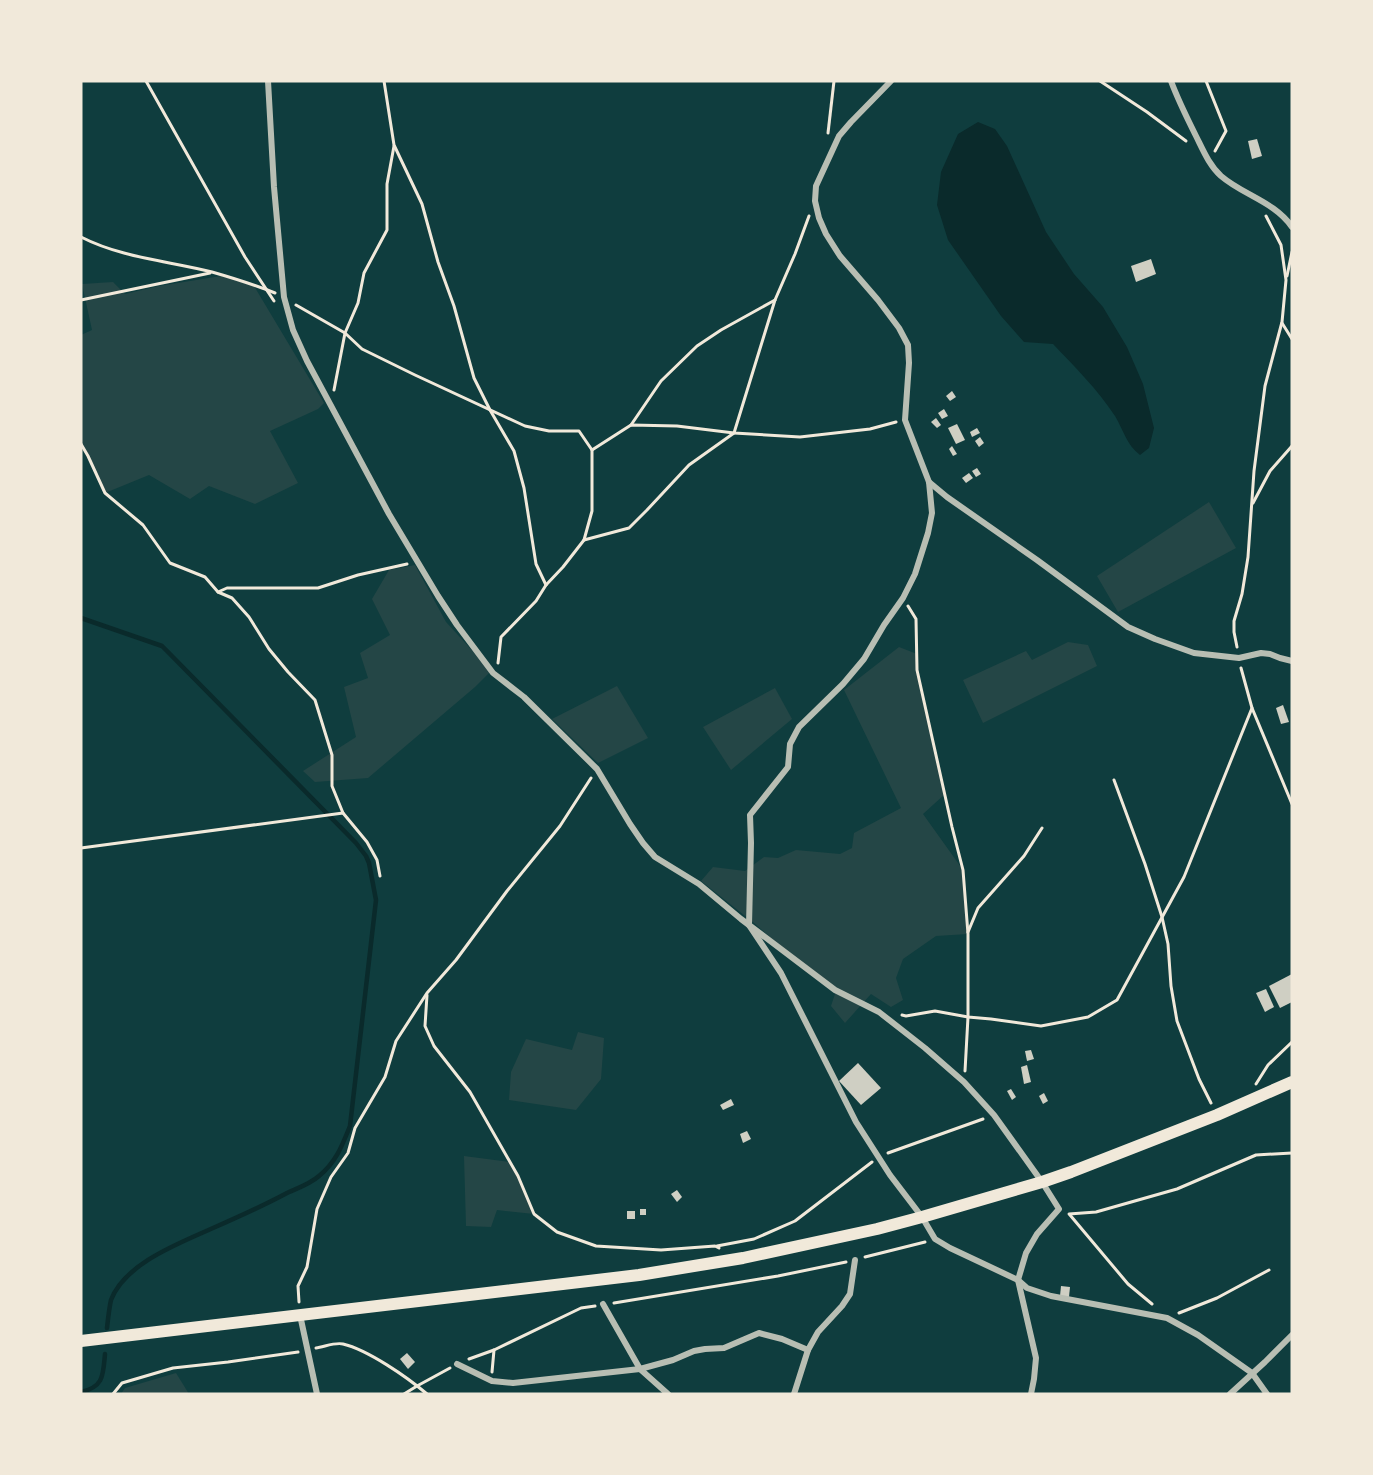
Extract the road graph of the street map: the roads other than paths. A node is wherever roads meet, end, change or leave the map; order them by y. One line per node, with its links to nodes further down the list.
1 (268, 81): 7 (street)
2 (891, 81): 5 (street)
3 (1171, 81): 4 (street)
4 (1292, 228)
5 (929, 482): 6 (street); 7 (street)
6 (1292, 660)
7 (749, 925): 9 (street); 10 (street)
8 (1292, 1082): 9 (main road)
9 (1042, 1182): 10 (main road); 12 (street)
10 (922, 1217): 12 (street); 14 (main road)
11 (855, 1260): 17 (street)
12 (1018, 1280): 20 (street); 24 (street)
13 (603, 1304): 19 (street)
14 (300, 1315): 16 (main road); 21 (street)
15 (1292, 1335): 20 (street)
16 (81, 1341)
17 (808, 1350): 19 (street); 23 (street)
18 (457, 1364): 19 (street)
19 (640, 1369): 22 (street)
20 (1252, 1373): 25 (street); 26 (street)
21 (317, 1394)
22 (668, 1394)
23 (794, 1394)
24 (1031, 1394)
25 (1230, 1394)
26 (1267, 1394)

